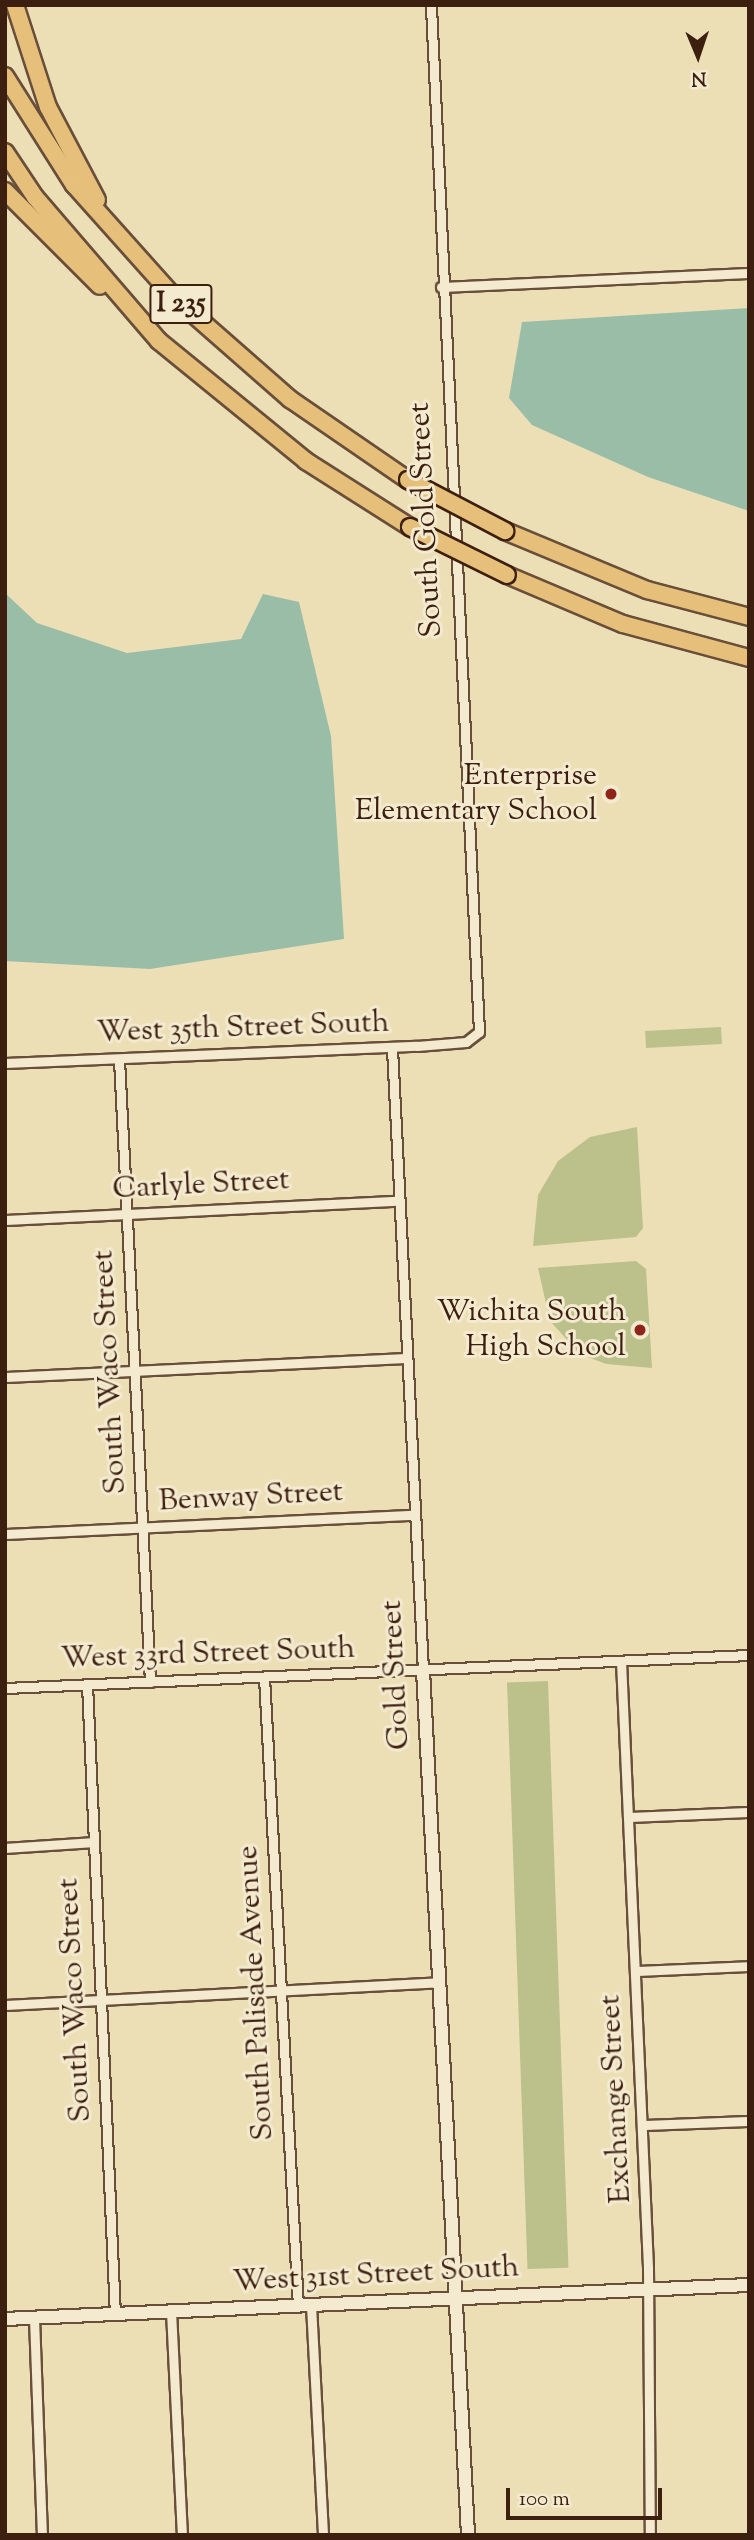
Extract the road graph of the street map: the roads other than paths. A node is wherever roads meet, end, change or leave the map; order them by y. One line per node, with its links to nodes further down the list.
1 (15, 5): 6 (highway)
2 (431, 5): 8 (street, South Gold Street)
3 (5, 76): 6 (highway, I 235)
4 (5, 152): 9 (highway, I 235)
5 (5, 191): 9 (highway)
6 (123, 240): 10 (highway, I 235, bridge)
7 (749, 273): 8 (street)
8 (441, 287): 12 (street, South Gold Street)
9 (138, 316): 11 (highway, I 235, bridge)
10 (749, 617)
11 (749, 658)
12 (479, 1032): 13 (street, West 35th Street South)
13 (392, 1048): 14 (street, West 35th Street South); 16 (street, Gold Street)
14 (119, 1059): 15 (street, West 35th Street South); 17 (street, South Waco Street)
15 (5, 1063)
16 (398, 1201): 17 (street, Carlyle Street); 19 (street, Gold Street)
17 (127, 1214): 18 (street, Carlyle Street); 20 (street, South Waco Street)
18 (5, 1220)
19 (407, 1358): 20 (street); 22 (street, Gold Street)
20 (135, 1371): 21 (street); 23 (street, South Waco Street)
21 (5, 1377)
22 (415, 1515): 23 (street, Benway Street); 27 (street, Gold Street)
23 (143, 1528): 24 (street, Benway Street); 29 (street, South Waco Street)
24 (5, 1534)
25 (749, 1655): 26 (street, West 33rd Street South)
26 (621, 1661): 27 (street, West 33rd Street South); 33 (street, Exchange Street)
27 (423, 1670): 28 (street, West 33rd Street South); 38 (street, Gold Street)
28 (264, 1677): 29 (street, West 33rd Street South); 39 (street, South Palisade Avenue)
29 (150, 1682): 30 (street, West 33rd Street South)
30 (87, 1685): 31 (street, West 33rd Street South); 34 (street, South Waco Street)
31 (5, 1688)
32 (749, 1812): 33 (street)
33 (628, 1817): 37 (street, Exchange Street)
34 (94, 1842): 35 (street); 40 (street, South Waco Street)
35 (5, 1848)
36 (749, 1966): 37 (street)
37 (636, 1970): 43 (street, Exchange Street)
38 (439, 1982): 39 (street); 46 (street, Gold Street)
39 (281, 1988): 40 (street); 47 (street, South Palisade Avenue)
40 (101, 2000): 41 (street); 49 (street, South Waco Street)
41 (5, 2005)
42 (749, 2121): 43 (street)
43 (643, 2125): 45 (street, Exchange Street)
44 (749, 2285): 45 (street, West 31st Street South)
45 (645, 2290): 46 (street, West 31st Street South); 56 (street, Exchange Street)
46 (455, 2299): 47 (street, West 31st Street South); 55 (street, Gold Street)
47 (305, 2305): 48 (street, West 31st Street South); 54 (street, South Palisade Avenue)
48 (171, 2311): 49 (street, West 31st Street South); 53 (street)
49 (115, 2314): 50 (street, West 31st Street South)
50 (34, 2318): 51 (street, West 31st Street South); 52 (street)
51 (5, 2319)
52 (42, 2535)
53 (182, 2535)
54 (323, 2535)
55 (467, 2535)
56 (650, 2535)

